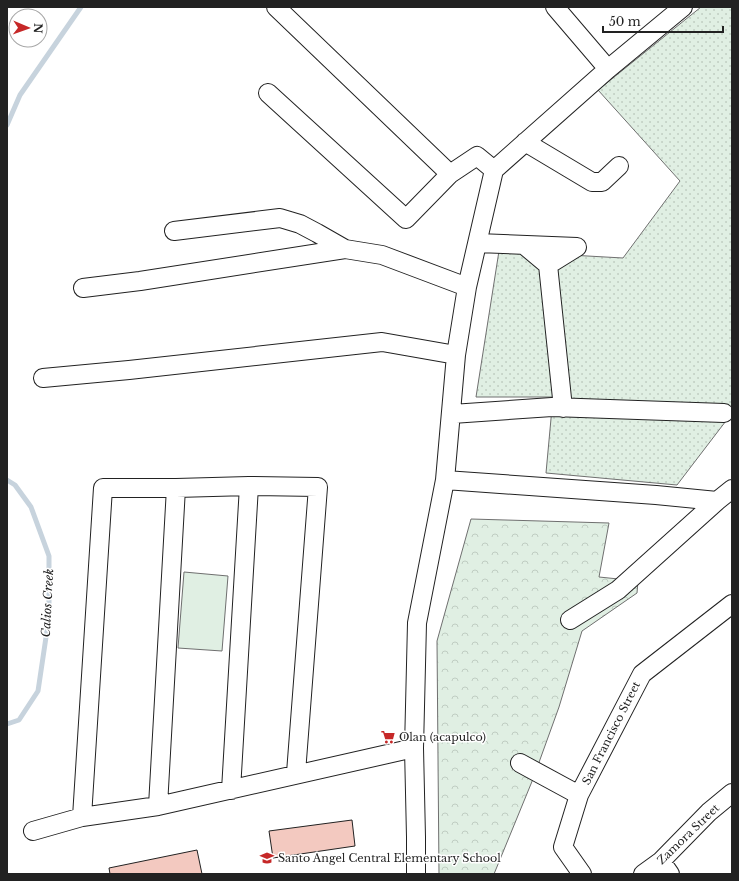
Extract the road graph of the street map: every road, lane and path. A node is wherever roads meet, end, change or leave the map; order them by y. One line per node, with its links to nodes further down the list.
1 (276, 7): 9 (street)
2 (555, 7): 4 (street)
3 (683, 7): 4 (street)
4 (608, 69): 6 (street)
5 (268, 93): 9 (street)
6 (525, 142): 7 (street); 8 (street)
7 (619, 166)
8 (494, 170): 9 (street); 11 (street)
9 (450, 174)
10 (174, 231): 13 (street)
11 (477, 243): 12 (street); 15 (street)
12 (524, 245): 14 (street); 14 (street)
13 (345, 249): 15 (street); 16 (street)
14 (548, 265): 19 (street)
15 (467, 287): 17 (street)
16 (83, 288)
17 (456, 355): 18 (street); 21 (street)
18 (43, 378)
19 (563, 408): 20 (street); 21 (street)
20 (724, 413)
21 (452, 414): 22 (street)
22 (445, 480): 26 (street); 29 (street)
23 (249, 486): 24 (street); 31 (street); 32 (street)
24 (176, 488): 35 (street); 36 (street)
25 (732, 489): 26 (street)
26 (717, 501): 28 (street)
27 (732, 604): 34 (street, San Francisco Street)
28 (570, 620)
29 (414, 748): 31 (street); 39 (street)
30 (520, 763): 34 (street)
31 (296, 773): 32 (street)
32 (231, 790): 35 (street)
33 (732, 793): 38 (street, Zamora Street)
34 (579, 795): 40 (street, San Francisco Street)
35 (158, 806): 36 (street)
36 (82, 817): 37 (street)
37 (32, 831)
38 (666, 867): 41 (street, Zamora Street)
39 (416, 874)
40 (582, 874)
41 (643, 874)

